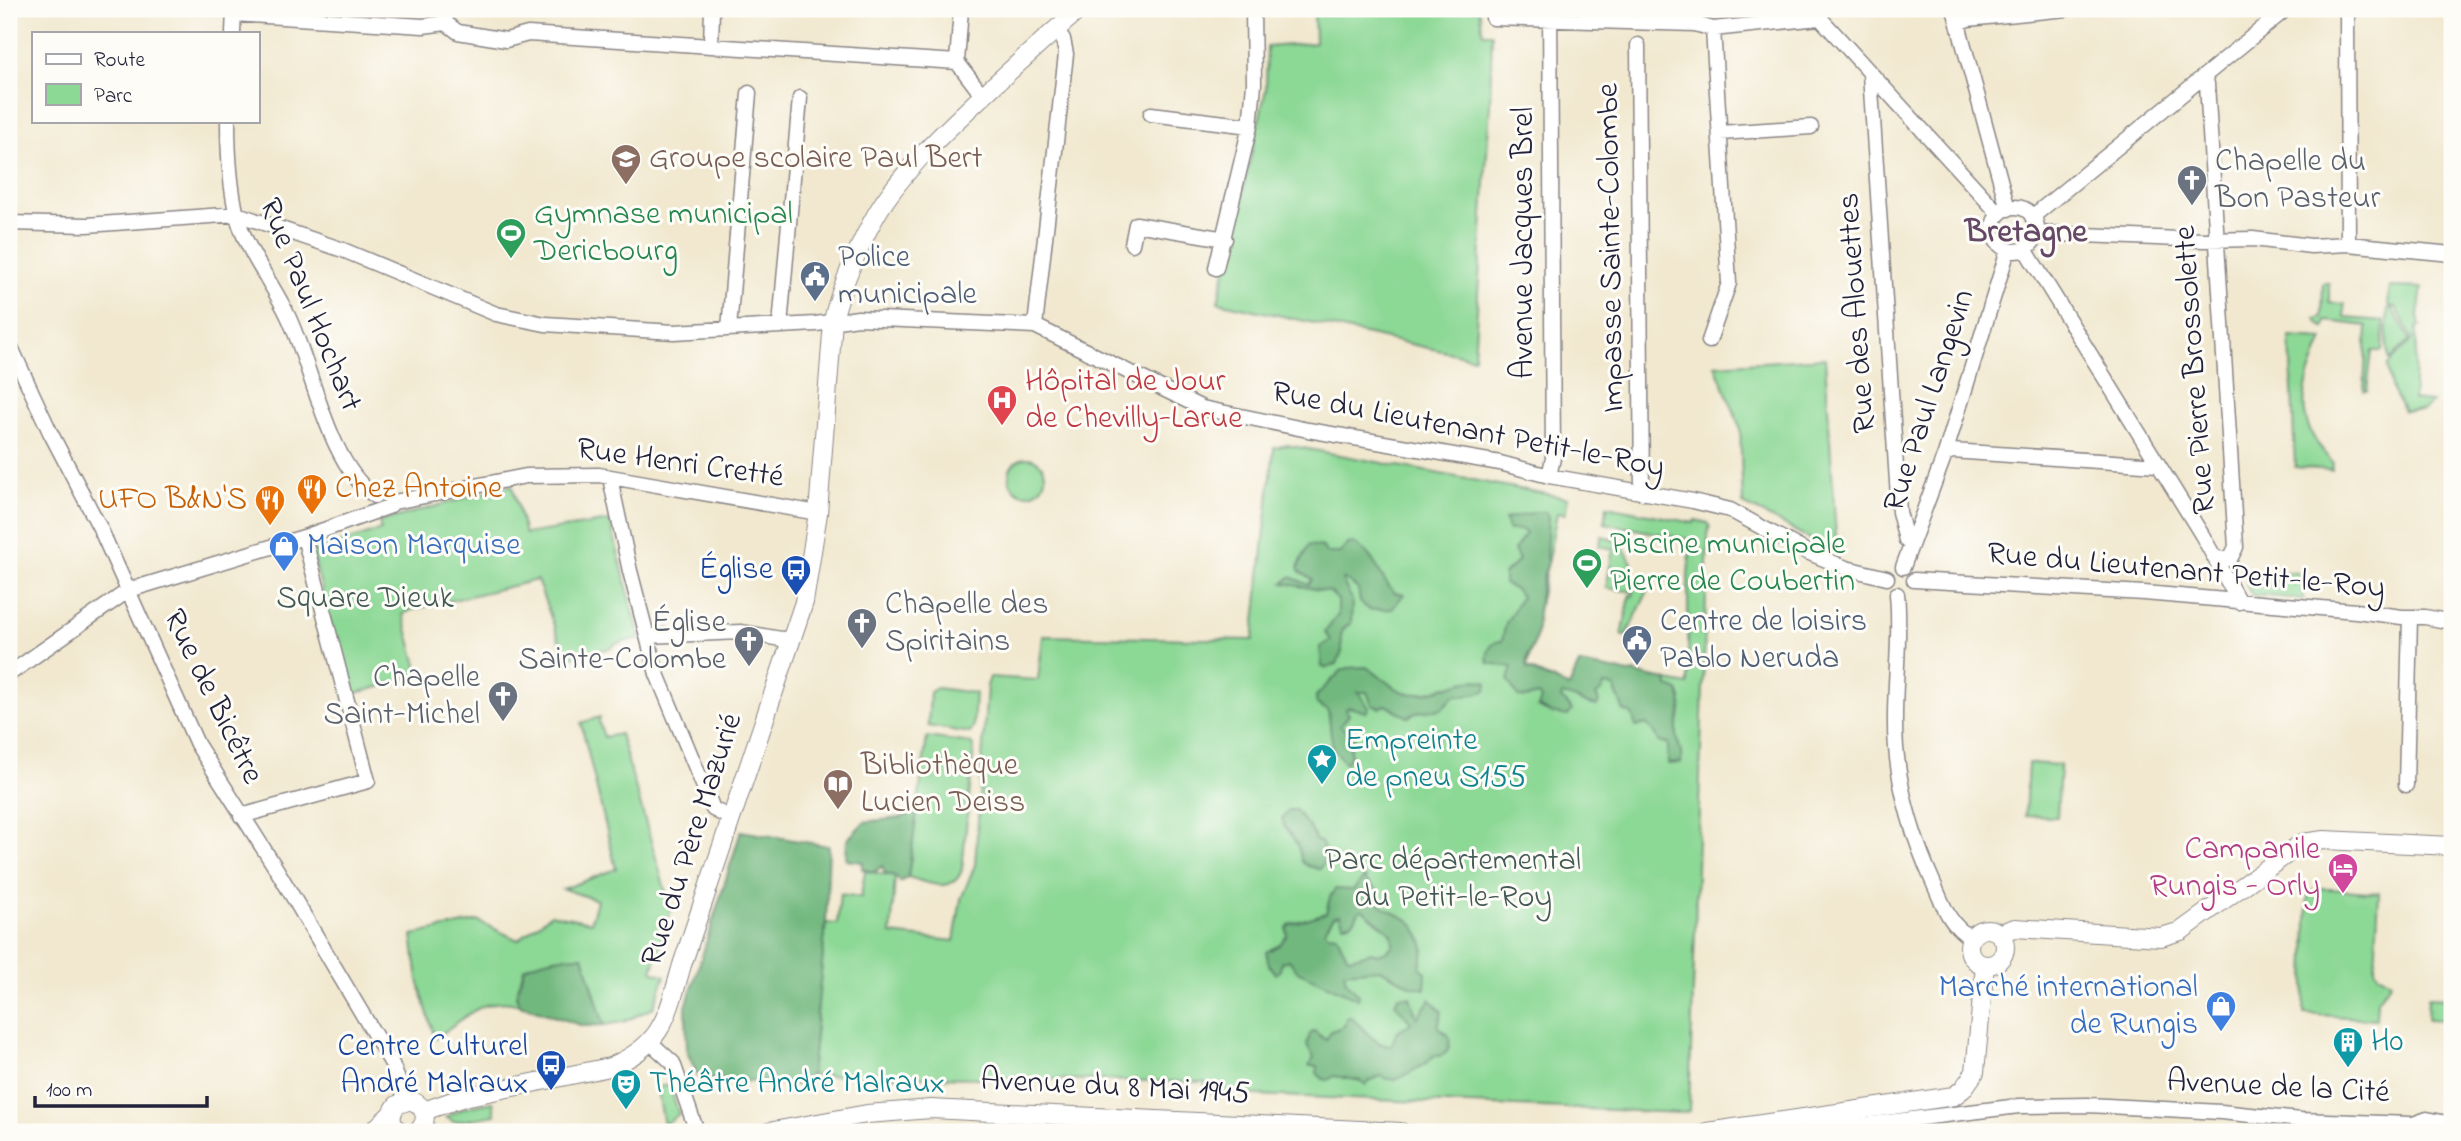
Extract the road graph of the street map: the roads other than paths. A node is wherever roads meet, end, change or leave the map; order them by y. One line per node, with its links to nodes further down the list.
1 (712, 9): 20 (street)
2 (961, 9): 21 (street)
3 (1080, 9): 16 (main road, Rue du Père Mazurié)
4 (1253, 9): 29 (street)
5 (1695, 9): 15 (street)
6 (2066, 9): 13 (street)
7 (2286, 9): 23 (street)
8 (2347, 9): 40 (street)
9 (234, 11): 12 (street); 18 (street)
10 (1816, 13): 17 (street); 22 (street)
11 (1550, 15): 14 (street); 15 (street); 53 (street, Avenue Jacques Brel)
12 (445, 16): 20 (street)
13 (1956, 16): 32 (street)
14 (1493, 18)
15 (1695, 24): 17 (street)
16 (1056, 29): 25 (main road, Rue du Père Mazurié); 47 (street)
17 (1713, 29): 31 (street)
18 (233, 32)
19 (1638, 45): 55 (street, Impasse Sainte-Colombe)
20 (711, 46): 21 (street)
21 (957, 62): 25 (street)
22 (1870, 74): 32 (street); 59 (street, Rue des Alouettes)
23 (2204, 76): 34 (street); 38 (street, Rue Pierre Brossolette)
24 (748, 93): 48 (street)
25 (983, 96): 45 (main road, Rue du Père Mazurié)
26 (800, 98): 46 (street)
27 (1151, 114): 29 (street)
28 (228, 122): 33 (street, Rue Paul Hochart)
29 (1250, 126): 37 (street)
30 (1811, 127): 31 (street)
31 (1720, 133): 49 (street)
32 (2003, 211): 34 (street); 42 (street)
33 (237, 214): 35 (street); 48 (street, Rue du Lieutenant Petit-le-Roy); 56 (street, Rue Paul Hochart)
34 (2032, 217): 36 (street)
35 (9, 223)
36 (2036, 233): 38 (street); 41 (street)
37 (1225, 239): 39 (street); 44 (street)
38 (2215, 240): 40 (street); 60 (street, Rue Pierre Brossolette)
39 (1132, 244)
40 (2348, 244): 43 (street)
41 (2025, 248): 42 (street); 52 (street)
42 (2008, 250): 51 (street, Rue Paul Langevin)
43 (2452, 254)
44 (1216, 268)
45 (832, 321): 46 (street, Rue du Lieutenant Petit-le-Roy); 47 (street, Rue du Lieutenant Petit-le-Roy); 57 (main road, Rue du Père Mazurié)
46 (780, 326): 48 (street, Rue du Lieutenant Petit-le-Roy)
47 (1035, 326): 53 (street, Rue du Lieutenant Petit-le-Roy)
48 (729, 329)
49 (1709, 341)
50 (9, 343): 64 (street, Rue de Bicêtre)
51 (1945, 454): 52 (street); 59 (street, Rue Paul Langevin)
52 (2158, 466): 60 (street)
53 (1549, 476): 55 (street, Rue du Lieutenant Petit-le-Roy)
54 (610, 478): 57 (street, Rue Henri Cretté); 58 (street, Rue Henri Cretté); 69 (street)
55 (1642, 493): 62 (street, Rue du Lieutenant Petit-le-Roy)
56 (375, 496)
57 (818, 513): 70 (main road, Rue du Père Mazurié)
58 (303, 537): 64 (street, Rue Henri Cretté); 73 (street)
59 (1912, 546): 61 (street, Rue Paul Langevin)
60 (2215, 558): 66 (street)
61 (1903, 567): 62 (street); 63 (street)
62 (1887, 578): 65 (street)
63 (1914, 580): 65 (street); 66 (street, Rue du Lieutenant Petit-le-Roy)
64 (129, 590): 71 (street, Rue Henri Cretté); 73 (street, Rue de Bicêtre)
65 (1897, 594): 77 (street)
66 (2239, 602): 67 (street, Rue du Lieutenant Petit-le-Roy)
67 (2410, 617): 68 (street, Rue du Lieutenant Petit-le-Roy); 72 (street)
68 (2452, 622)
69 (647, 636): 70 (street); 74 (street)
70 (793, 638): 74 (main road, Rue du Père Mazurié)
71 (9, 674)
72 (2406, 785)
73 (241, 816): 80 (street, Rue de Bicêtre)
74 (730, 818): 79 (main road, Rue du Père Mazurié)
75 (2452, 846): 76 (main road)
76 (2001, 936): 77 (main road); 78 (main road)
77 (1971, 938): 78 (main road)
78 (1985, 965): 90 (main road)
79 (651, 1043): 83 (main road); 87 (street)
80 (406, 1101): 83 (main road); 84 (main road)
81 (2409, 1124): 82 (street, Avenue de la Cité); 91 (street, Avenue de la Cité); 92 (street)
82 (2452, 1124)
83 (422, 1126)
84 (396, 1127): 86 (main road)
85 (782, 1131): 88 (main road, Avenue du 8 Mai 1945); 89 (main road, Avenue du 8 Mai 1945)
86 (372, 1132)
87 (697, 1132)
88 (768, 1132)
89 (1401, 1132)
90 (1707, 1132)
91 (1807, 1132)
92 (2395, 1132)

